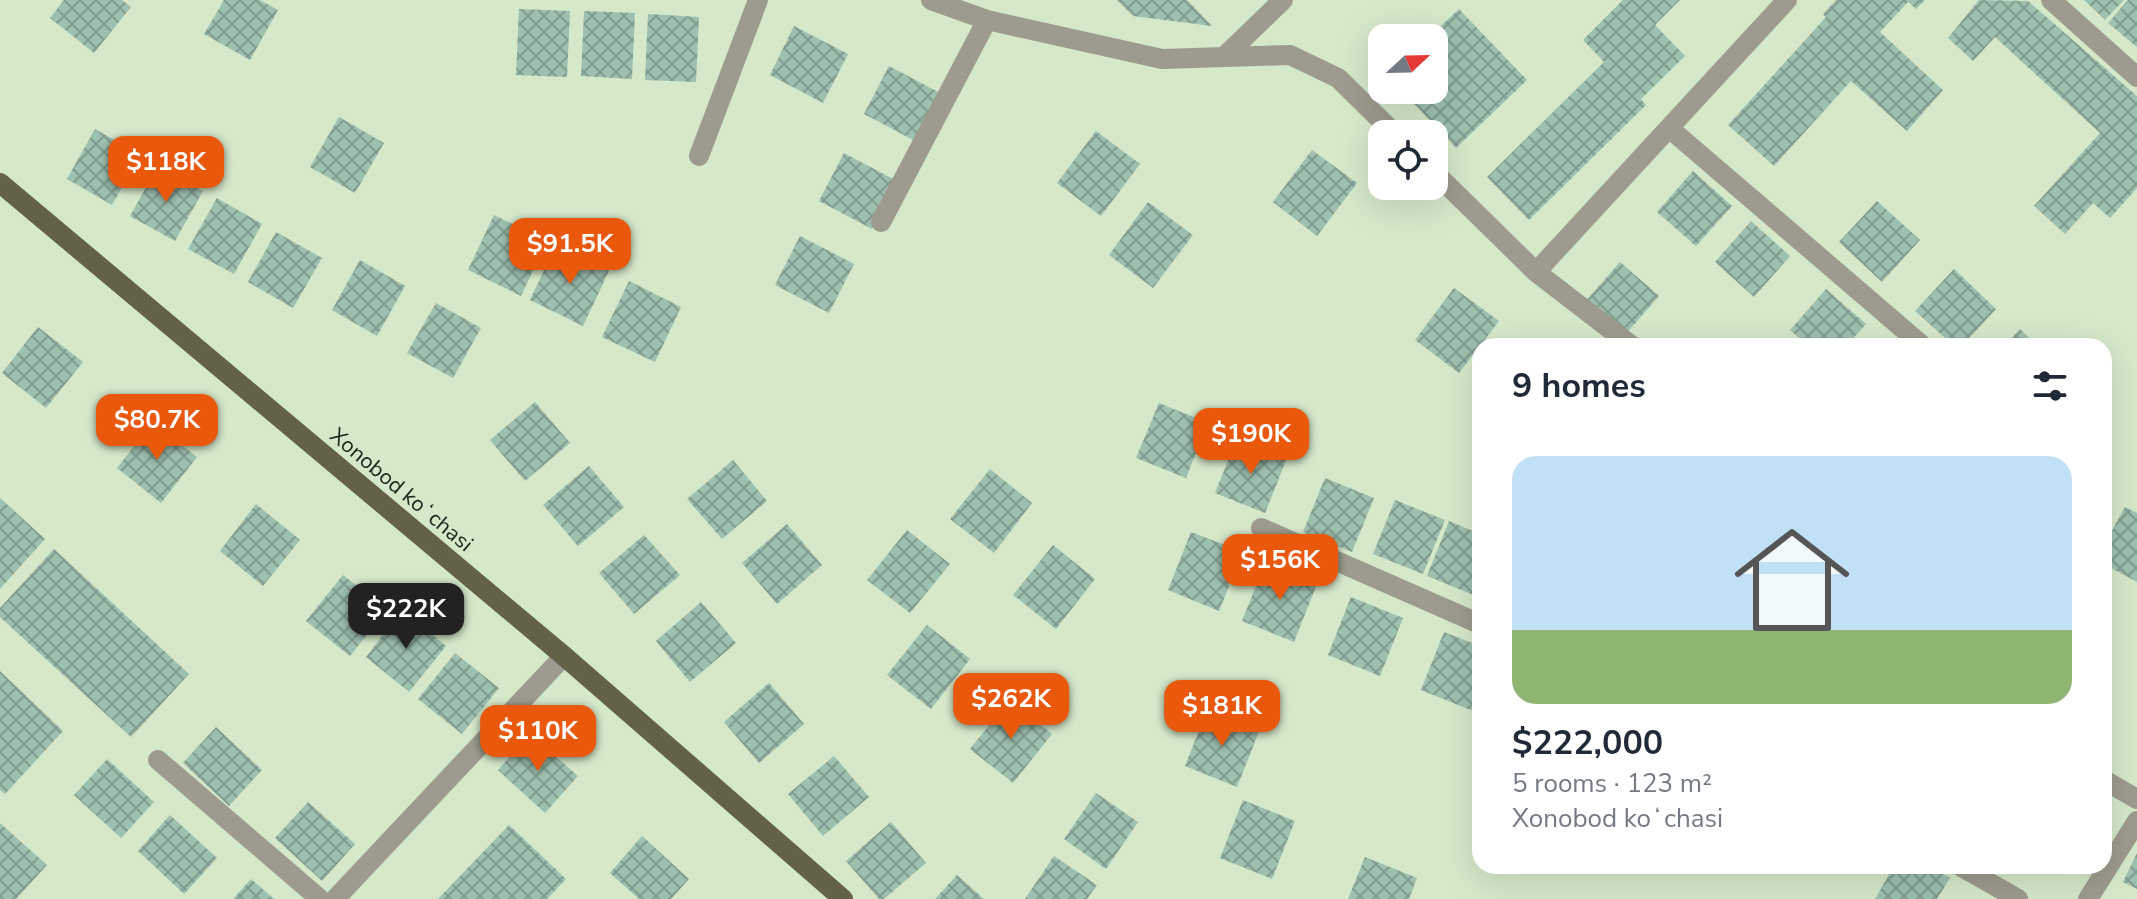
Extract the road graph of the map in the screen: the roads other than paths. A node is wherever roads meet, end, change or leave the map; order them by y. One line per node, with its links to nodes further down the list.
1 (758, 0): 11 (street)
2 (931, 0): 6 (street)
3 (1283, 0): 7 (street)
4 (1787, 0): 10 (street)
5 (2051, 0): 8 (street)
6 (987, 20): 7 (street); 14 (street)
7 (1226, 55): 9 (street)
8 (2137, 77)
9 (1381, 120)
10 (1669, 128): 15 (street); 17 (street)
11 (699, 156)
12 (0, 183): 20 (main road, Xonobod koʻchasi)
13 (1448, 186): 15 (street)
14 (881, 222)
15 (1536, 272): 16 (street)
16 (1622, 338)
17 (1914, 338)
18 (1261, 528): 19 (street)
19 (1472, 620)
20 (564, 656): 29 (street); 30 (main road, Xonobod koʻchasi)
21 (158, 760): 28 (street)
22 (2112, 785): 23 (street)
23 (2137, 799)
24 (2137, 821): 25 (street)
25 (2112, 861)
26 (1974, 874): 31 (street)
27 (2104, 874): 32 (street)
28 (320, 899)
29 (335, 899)
30 (843, 899)
31 (2018, 899)
32 (2088, 899)

